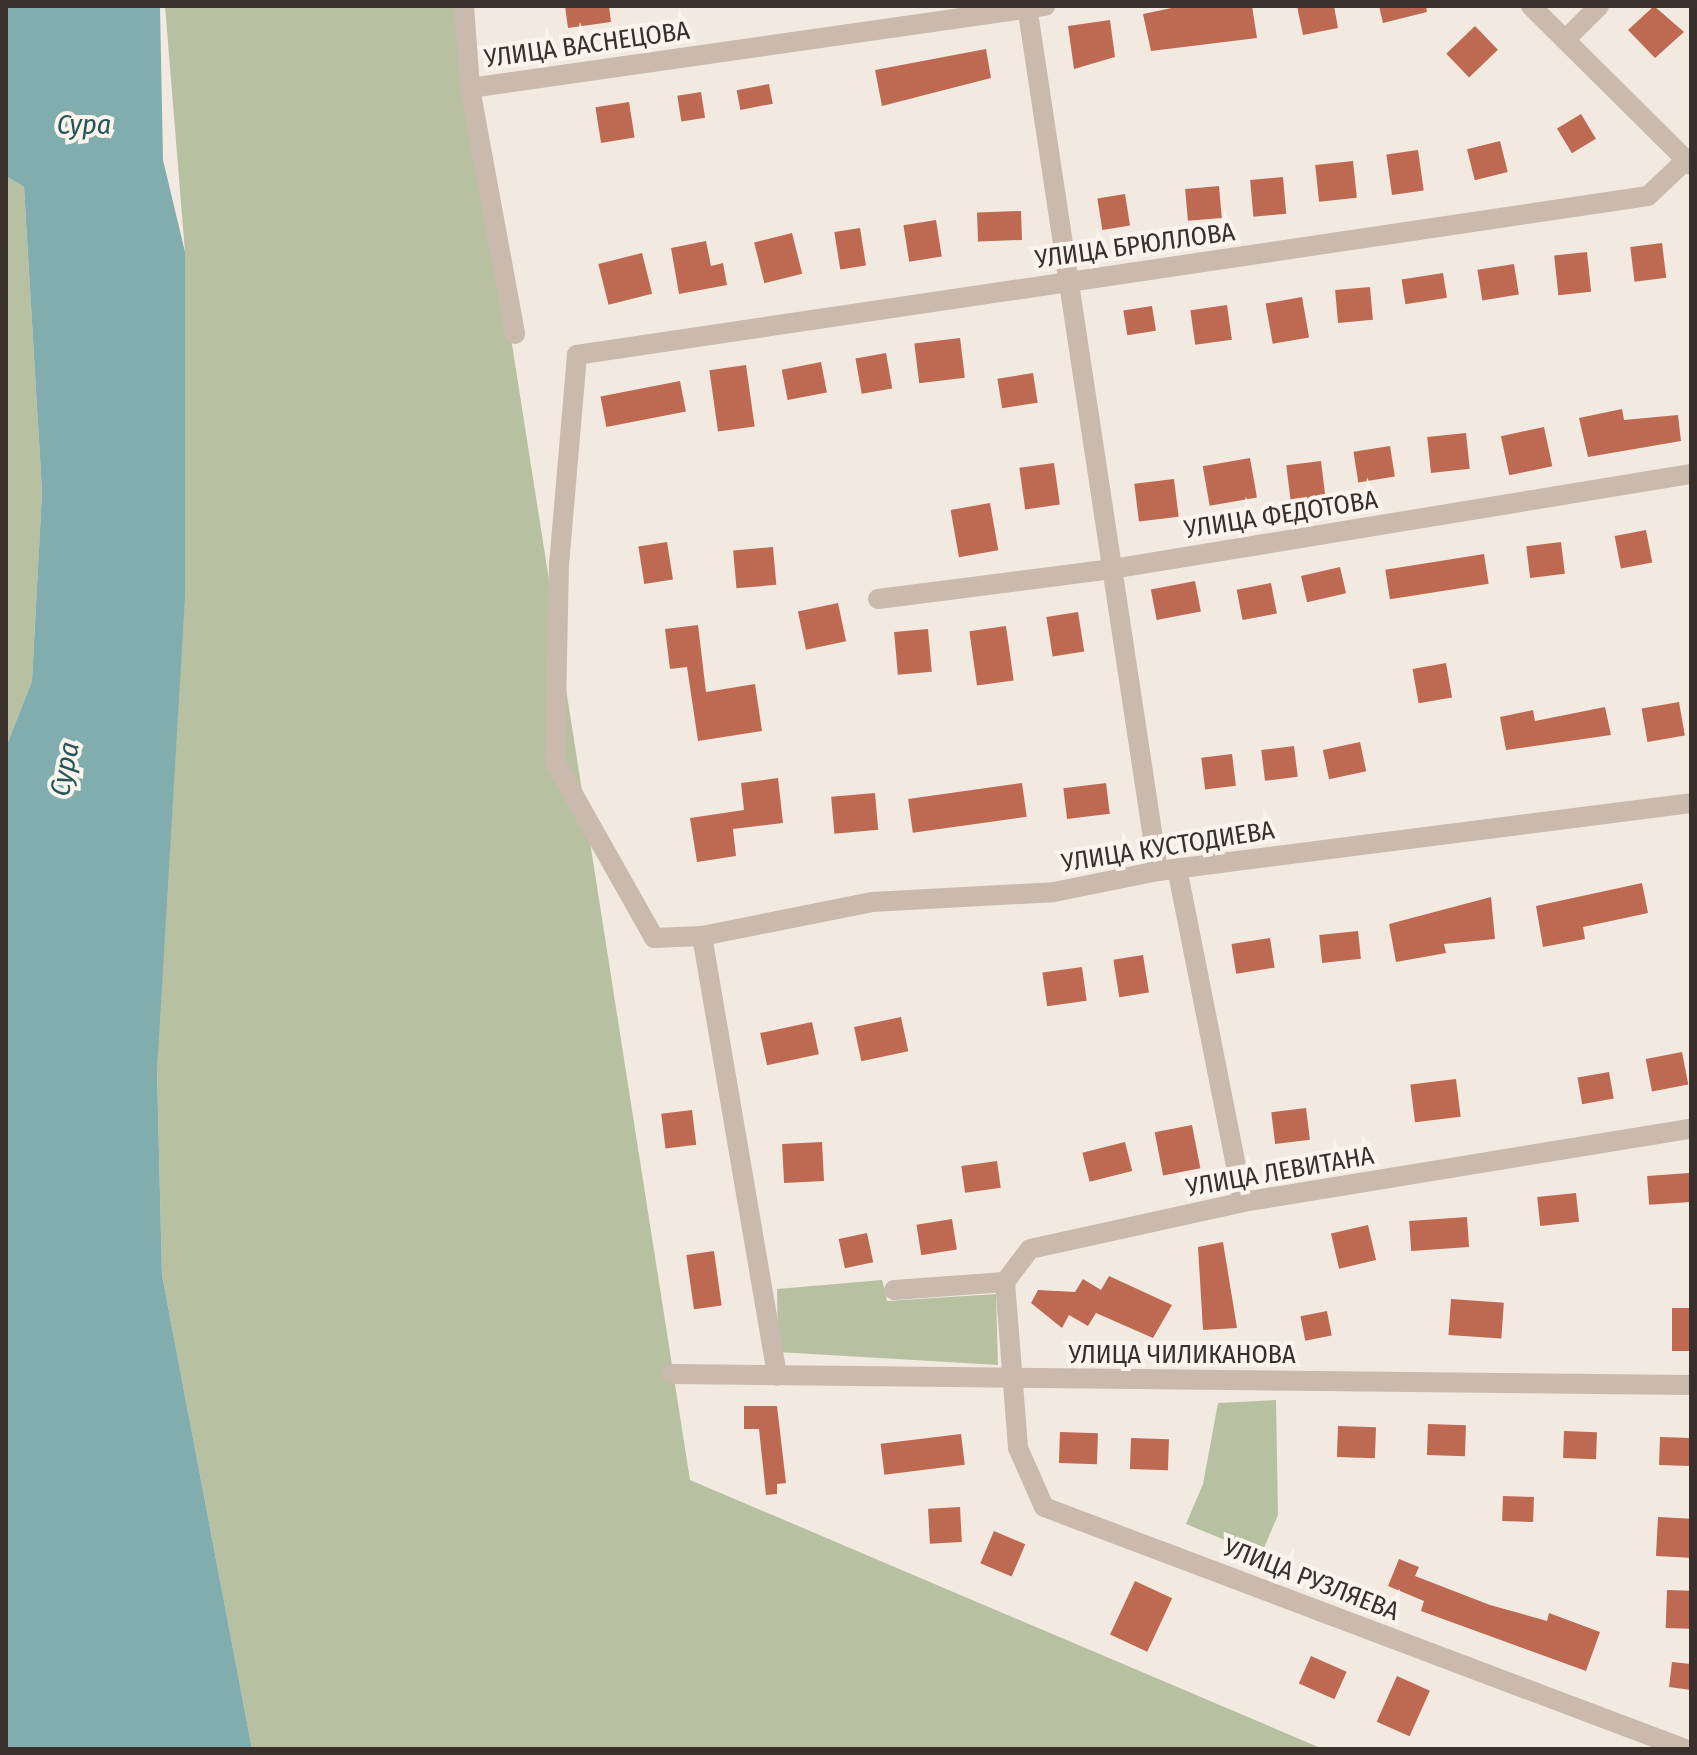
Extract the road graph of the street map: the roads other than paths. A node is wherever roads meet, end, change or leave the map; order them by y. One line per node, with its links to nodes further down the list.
1 (464, 6): 6 (street)
2 (1531, 6): 5 (street)
3 (1599, 6): 5 (street)
4 (1033, 7): 6 (street, УЛИЦА ВАСНЕЦОВА); 8 (street)
5 (1565, 40): 7 (street)
6 (470, 88): 9 (street)
7 (1688, 162): 8 (street, УЛИЦА БРЮЛЛОВА)
8 (1068, 282): 11 (street); 16 (street, УЛИЦА БРЮЛЛОВА)
9 (515, 334)
10 (1691, 474): 11 (street, УЛИЦА ФЕДОТОВА)
11 (1112, 569): 12 (street, УЛИЦА ФЕДОТОВА); 14 (street)
12 (878, 599)
13 (1691, 803): 14 (street, УЛИЦА КУСТОДИЕВА)
14 (1168, 870): 15 (street, УЛИЦА КУСТОДИЕВА); 18 (street)
15 (702, 936): 16 (street, УЛИЦА КУСТОДИЕВА); 22 (street)
16 (654, 938)
17 (1691, 1129): 18 (street, УЛИЦА ЛЕВИТАНА)
18 (1243, 1202): 19 (street, УЛИЦА ЛЕВИТАНА)
19 (1005, 1282): 20 (street); 23 (street, УЛИЦА РУЗЛЯЕВА)
20 (894, 1290)
21 (672, 1374): 22 (street, УЛИЦА ЧИЛИКАНОВА)
22 (777, 1376): 23 (street, УЛИЦА ЧИЛИКАНОВА)
23 (1008, 1380): 24 (street, УЛИЦА ЧИЛИКАНОВА); 25 (street, УЛИЦА РУЗЛЯЕВА)
24 (1691, 1385)
25 (1685, 1749)

